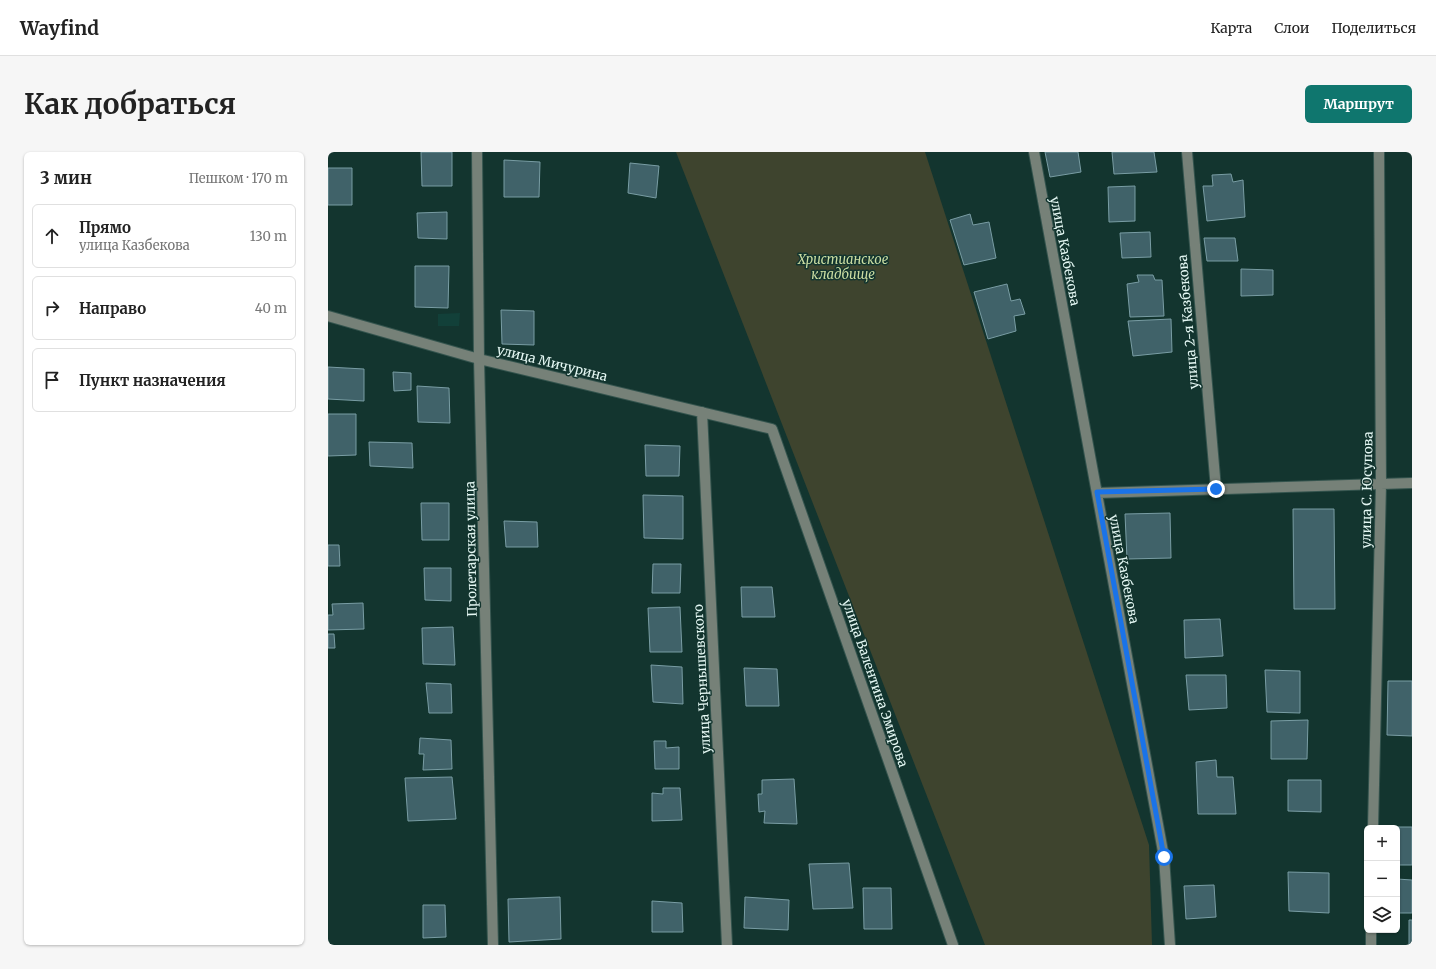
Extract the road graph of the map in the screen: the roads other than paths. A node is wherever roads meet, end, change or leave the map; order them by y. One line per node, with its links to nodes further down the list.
1 (477, 152): 6 (street, Пролетарская улица)
2 (1034, 152): 12 (street, улица Казбекова)
3 (1186, 152): 11 (street, улица 2-я Казбекова)
4 (1379, 152): 10 (street, улица С. Юсупова)
5 (328, 316): 6 (street, улица Мичурина)
6 (479, 359): 7 (street, улица Мичурина); 15 (street, Пролетарская улица)
7 (702, 412): 8 (street, улица Мичурина); 16 (street, улица Чернышевского)
8 (772, 429): 17 (street, улица Валентина Эмирова)
9 (1412, 483): 10 (street)
10 (1381, 484): 11 (street); 13 (street, улица С. Юсупова)
11 (1216, 489): 12 (street)
12 (1097, 492): 18 (street, улица Казбекова)
13 (1373, 825)
14 (1371, 933): 19 (street)
15 (493, 945)
16 (727, 945)
17 (953, 945)
18 (1170, 945)
19 (1371, 945)

